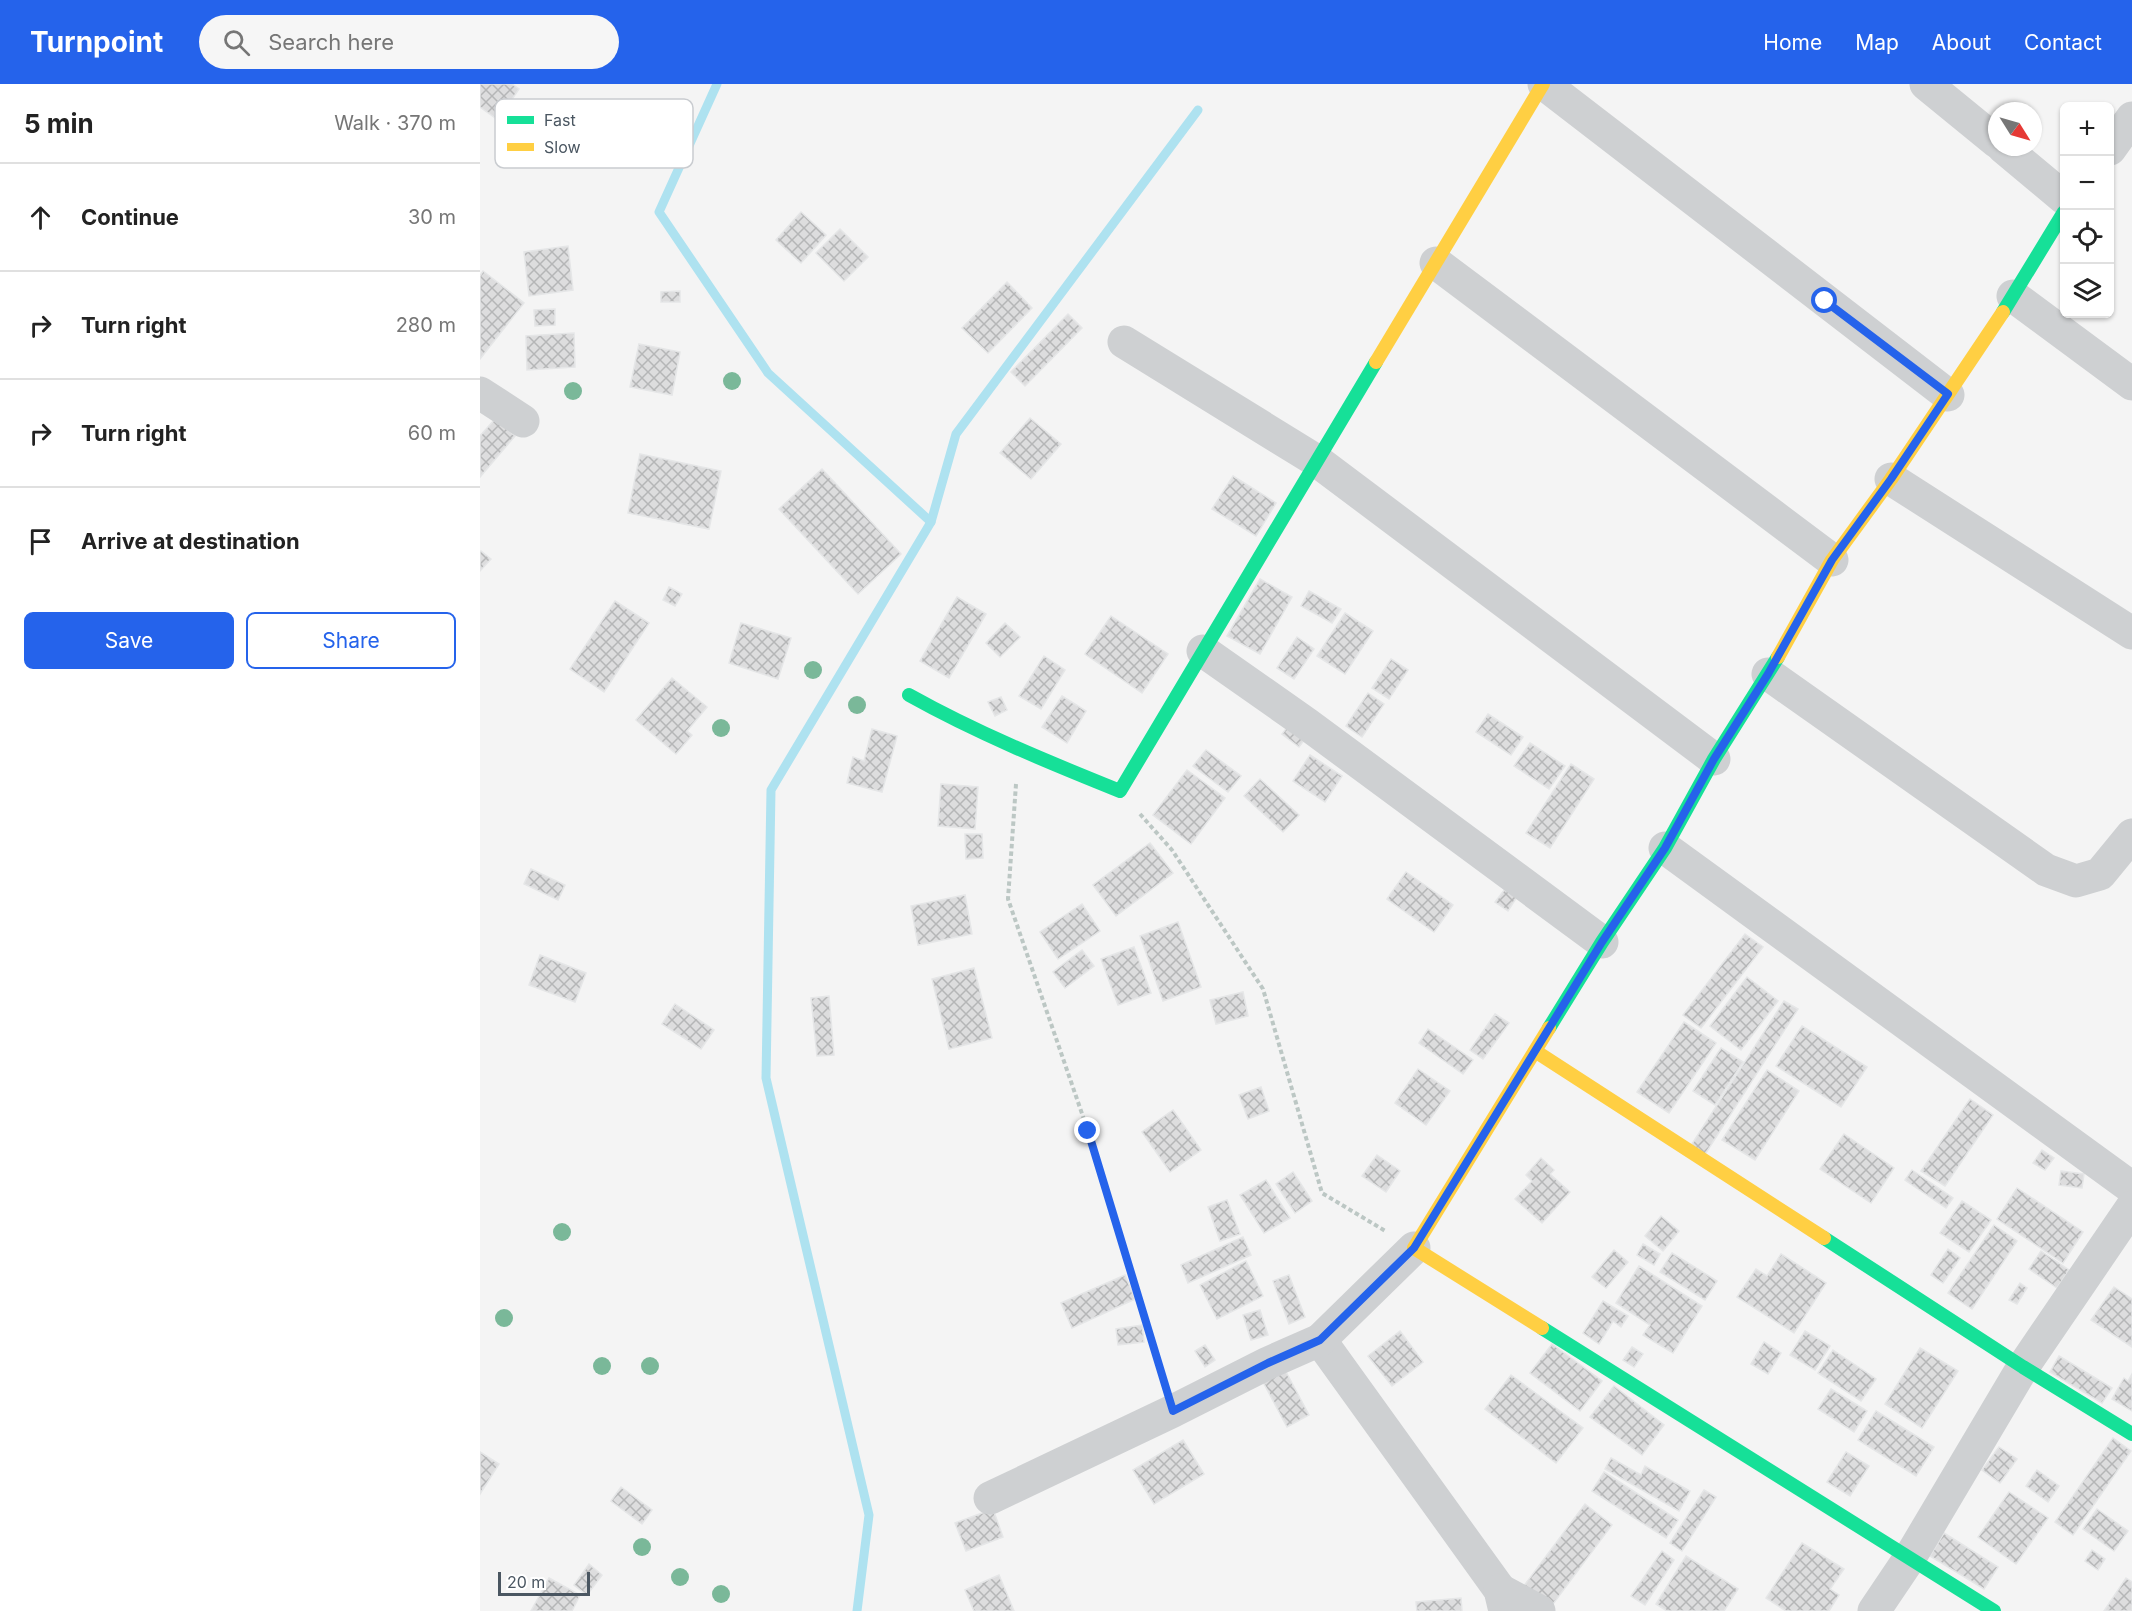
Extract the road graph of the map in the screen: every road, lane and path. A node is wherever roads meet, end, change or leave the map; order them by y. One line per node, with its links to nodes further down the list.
1 (1544, 84): 9 (street); 14 (street)
2 (1926, 84): 4 (street)
3 (2132, 118): 5 (street)
4 (1988, 135)
5 (2114, 142)
6 (2014, 156): 7 (street)
7 (2060, 195)
8 (2060, 219): 10 (street)
9 (1436, 263): 16 (street); 18 (street)
10 (2013, 296): 12 (street); 14 (street)
11 (1124, 342): 16 (street)
12 (2132, 384)
13 (480, 393): 15 (street)
14 (1948, 394): 17 (street)
15 (523, 421)
16 (1317, 461): 20 (street); 24 (street)
17 (1891, 479): 18 (street); 19 (street)
18 (1832, 560): 21 (street)
19 (2132, 633)
20 (1203, 651): 25 (street); 28 (street)
21 (1768, 674): 24 (street); 26 (street)
22 (909, 695): 23 (street)
23 (1018, 750): 25 (street); 35 (path)
24 (1714, 759): 27 (street)
25 (1120, 791): 32 (path)
26 (2132, 836)
27 (1665, 848): 28 (street); 30 (street)
28 (1602, 942): 29 (street)
29 (1535, 1051): 32 (street); 34 (street)
30 (2132, 1188)
31 (2132, 1208): 34 (street)
32 (1414, 1248): 33 (street); 38 (street)
33 (1320, 1340): 35 (street); 39 (street)
34 (2023, 1367): 36 (street); 38 (street)
35 (1173, 1411): 37 (street)
36 (2132, 1434)
37 (990, 1498)
38 (1909, 1559): 41 (street); 42 (street)
39 (1503, 1601): 40 (street)
40 (1539, 1611)
41 (1874, 1611)
42 (1994, 1611)

